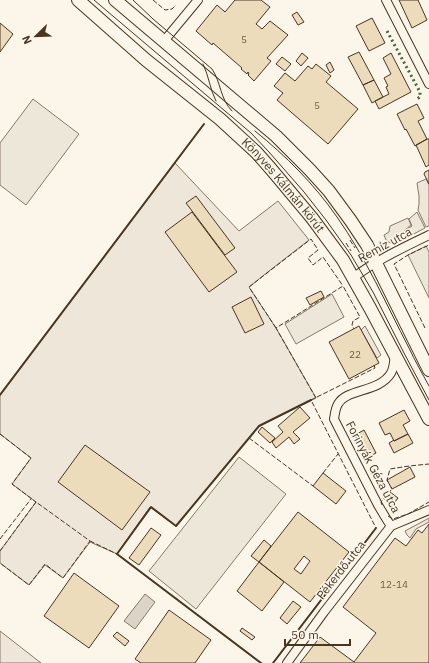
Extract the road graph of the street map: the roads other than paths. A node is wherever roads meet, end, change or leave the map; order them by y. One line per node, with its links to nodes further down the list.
1 (78, 0): 9 (main road, Könyves Kálmán körút)
2 (115, 0): 5 (main road, Könyves Kálmán körút)
3 (198, 0): 5 (street)
4 (386, 0): 6 (street)
5 (164, 41): 8 (main road, Könyves Kálmán körút)
6 (429, 84)
7 (429, 235): 8 (street, Remíz utca)
8 (376, 262): 9 (street, Remíz utca); 11 (main road, Könyves Kálmán körút)
9 (353, 278): 10 (main road, Könyves Kálmán körút)
10 (395, 355): 12 (main road, Könyves Kálmán körút); 14 (street, Forinyák Géza utca)
11 (429, 370)
12 (429, 419)
13 (429, 510): 14 (street, Pékerdő utca)
14 (391, 526): 15 (street, Pékerdő utca)
15 (287, 663)

